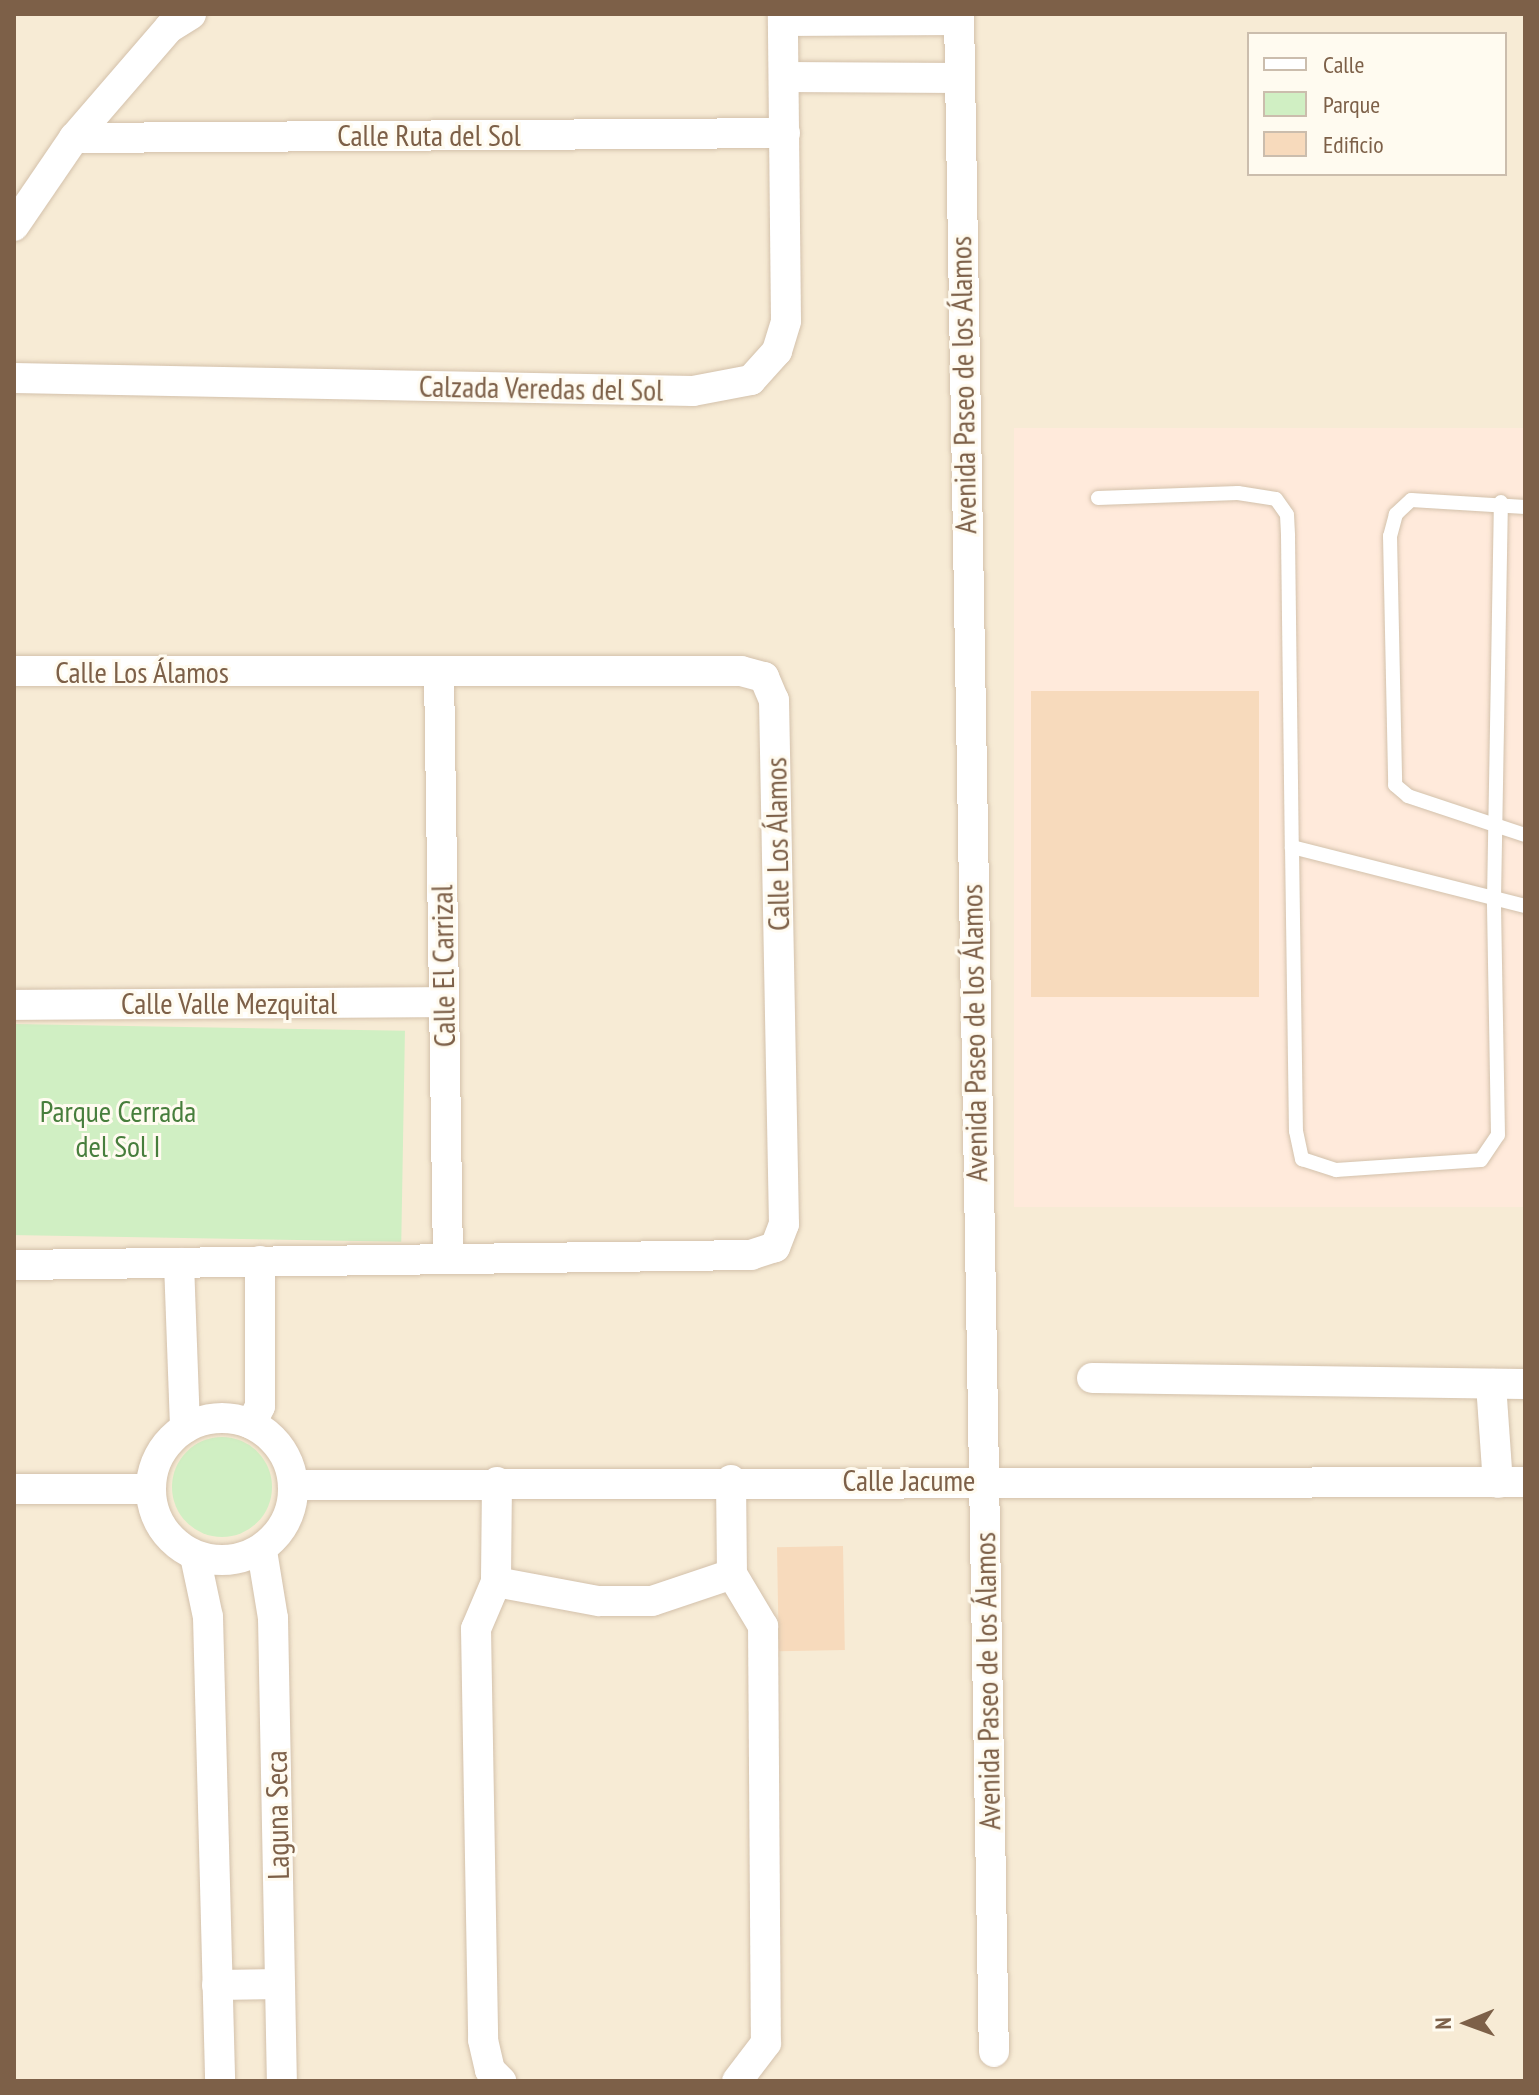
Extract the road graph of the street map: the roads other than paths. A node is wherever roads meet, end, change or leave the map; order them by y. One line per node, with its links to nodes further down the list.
1 (191, 14): 7 (street)
2 (783, 17): 3 (street, Calzada Veredas del Sol); 4 (street, Calzada Veredas del Sol)
3 (959, 17): 5 (street, Avenida Paseo de los Álamos)
4 (784, 77): 5 (street); 6 (street, Calzada Veredas del Sol)
5 (958, 78): 32 (street, Avenida Paseo de los Álamos)
6 (785, 133): 7 (street, Calle Ruta del Sol); 9 (street, Calzada Veredas del Sol)
7 (74, 138): 8 (street)
8 (14, 226)
9 (14, 378)
10 (1098, 498): 17 (lane)
11 (1501, 502): 12 (lane); 15 (lane); 15 (lane)
12 (1525, 507)
13 (14, 671): 14 (street, Calle Los Álamos)
14 (439, 673): 20 (street, Calle El Carrizal); 22 (street, Calle Los Álamos)
15 (1495, 827): 16 (lane); 18 (lane)
16 (1525, 835)
17 (1292, 847): 18 (lane); 18 (lane)
18 (1494, 899): 19 (lane)
19 (1525, 906)
20 (444, 1002): 21 (street, Calle Valle Mezquital); 22 (street, Calle El Carrizal)
21 (14, 1005)
22 (448, 1258): 23 (street, Calle Los Álamos)
23 (260, 1261): 24 (street, Calle Los Álamos); 29 (street)
24 (179, 1263): 25 (street, Calle Los Álamos); 30 (street)
25 (14, 1265)
26 (1092, 1378): 27 (street)
27 (1491, 1384): 28 (street); 34 (street)
28 (1525, 1384)
29 (251, 1424): 30 (street); 35 (street)
30 (185, 1428): 37 (street)
31 (731, 1480): 32 (street, Calle Jacume); 33 (street, Calle Jacume); 40 (street)
32 (983, 1480): 34 (street, Calle Jacume); 44 (street, Avenida Paseo de los Álamos)
33 (497, 1482): 35 (street, Calle Jacume); 41 (street)
34 (1511, 1483)
35 (293, 1485): 38 (street)
36 (14, 1489): 37 (street)
37 (151, 1489): 39 (street)
38 (262, 1551): 39 (street); 42 (street, Laguna Seca)
39 (195, 1556): 43 (street)
40 (732, 1574): 41 (street); 48 (street)
41 (496, 1582): 47 (street)
42 (280, 1984): 43 (street); 46 (street, Laguna Seca)
43 (217, 1985): 45 (street)
44 (994, 2052)
45 (220, 2081)
46 (282, 2081)
47 (501, 2081)
48 (737, 2081)

